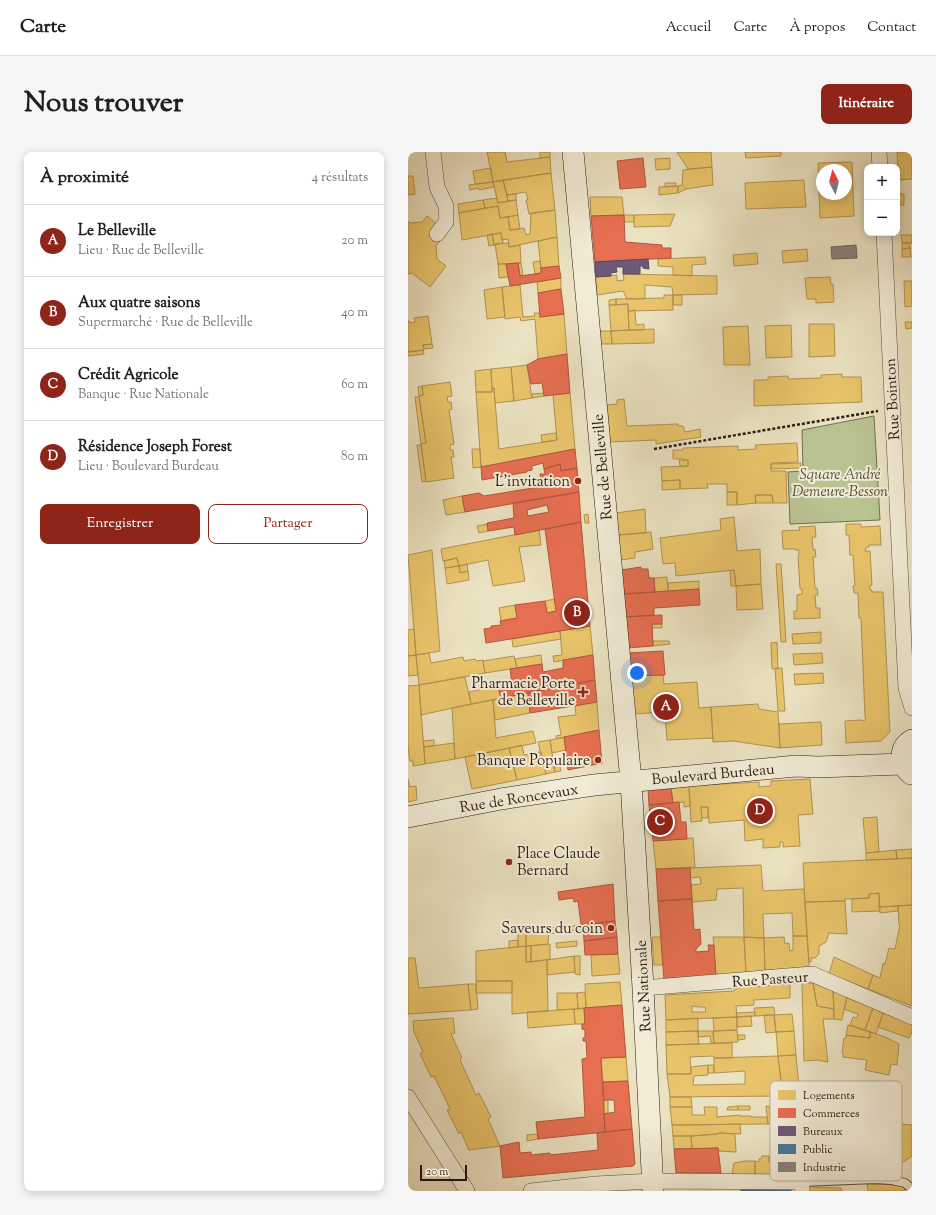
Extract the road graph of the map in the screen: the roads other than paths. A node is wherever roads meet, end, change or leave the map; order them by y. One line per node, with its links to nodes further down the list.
1 (433, 152): 5 (street)
2 (573, 152): 9 (main road, Rue de Belleville)
3 (880, 152): 4 (street)
4 (880, 164)
5 (437, 234)
6 (884, 236): 7 (street, Rue Bointon)
7 (912, 708)
8 (907, 758): 9 (main road, Boulevard Burdeau)
9 (631, 781): 10 (main road, Rue de Roncevaux); 11 (main road, Rue Nationale)
10 (408, 817)
11 (643, 988): 12 (street, Rue Pasteur); 16 (main road, Rue Nationale)
12 (912, 1017)
13 (408, 1097): 19 (street)
14 (857, 1181): 17 (lane)
15 (895, 1181): 18 (lane)
16 (653, 1186): 17 (street); 20 (street)
17 (802, 1187)
18 (912, 1189)
19 (467, 1191)
20 (531, 1191)

